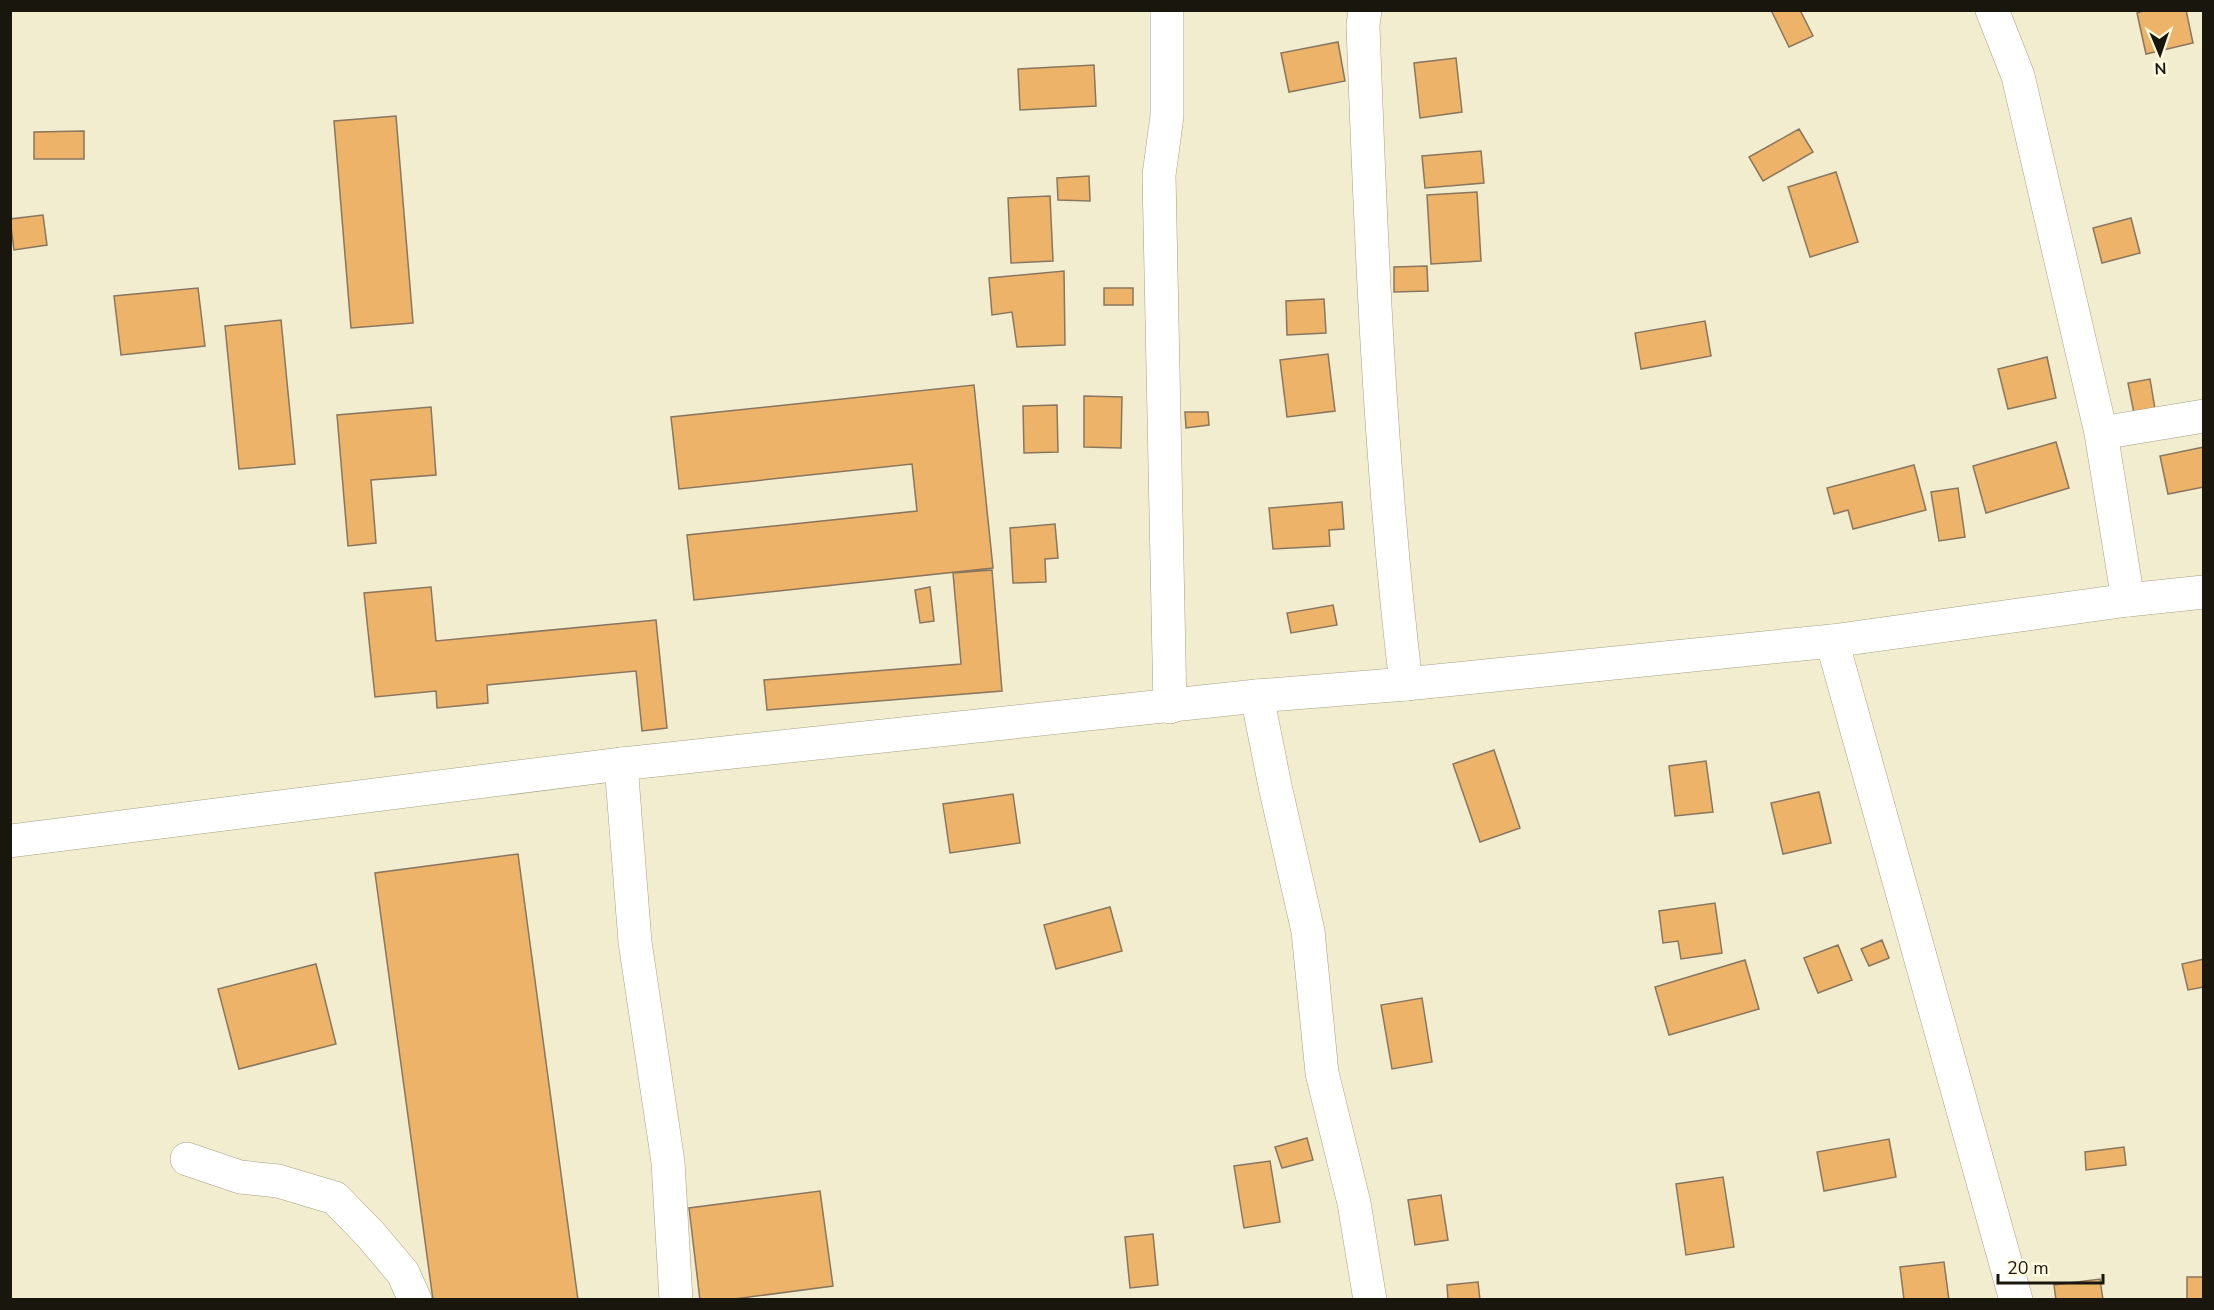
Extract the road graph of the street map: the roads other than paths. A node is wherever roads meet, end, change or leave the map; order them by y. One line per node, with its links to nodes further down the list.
1 (1167, 10): 11 (street)
2 (1365, 10): 9 (street)
3 (1992, 10): 5 (street)
4 (2204, 416): 5 (street)
5 (2101, 433): 7 (street)
6 (2204, 592): 7 (street)
7 (2128, 600): 8 (street)
8 (1832, 641): 9 (street); 18 (street)
9 (1406, 684): 10 (street)
10 (1257, 696): 11 (street); 17 (street)
11 (1170, 707): 12 (street)
12 (621, 764): 13 (street); 16 (street)
13 (10, 841)
14 (187, 1159): 15 (street)
15 (415, 1299)
16 (676, 1299)
17 (1370, 1299)
18 (2016, 1299)

